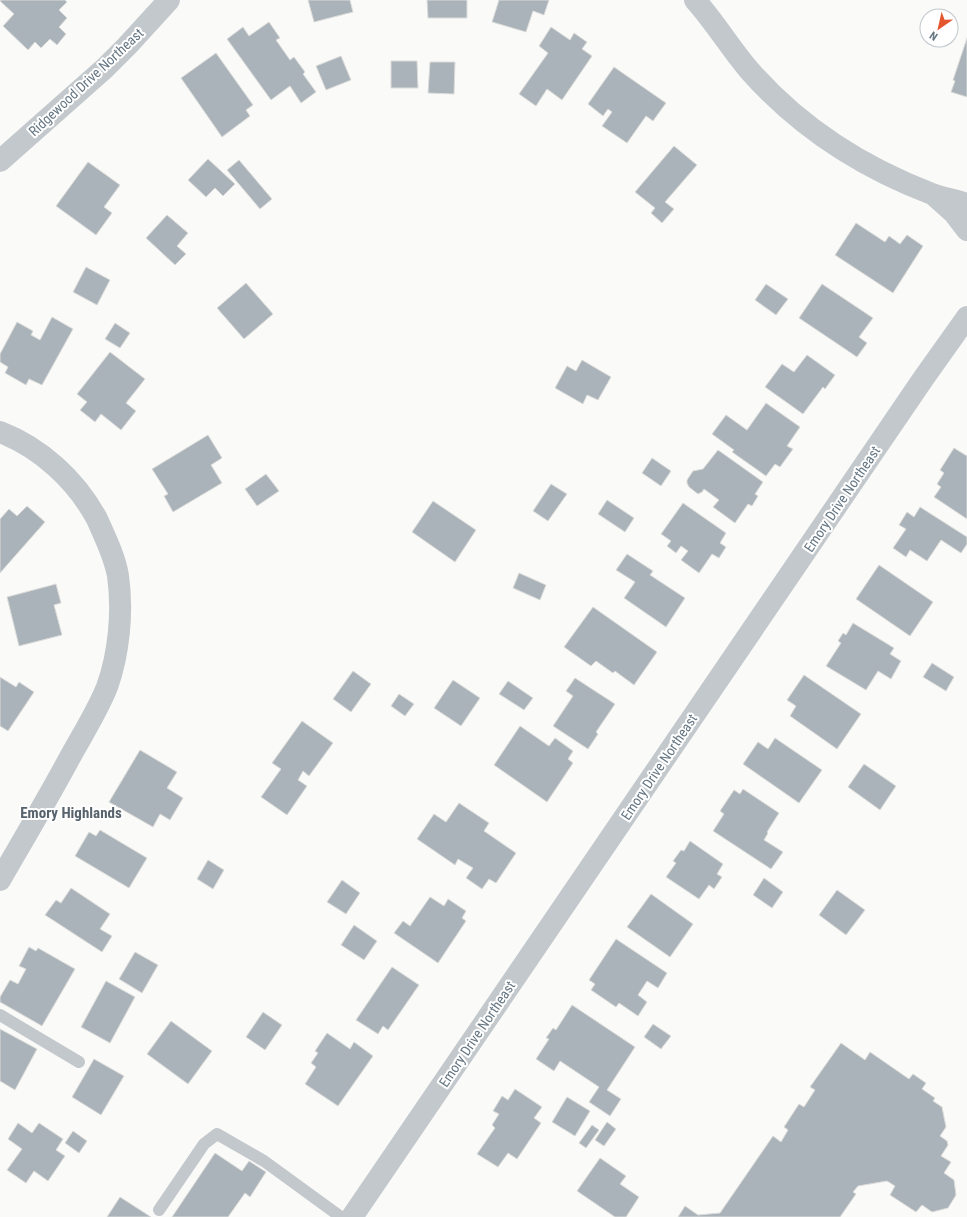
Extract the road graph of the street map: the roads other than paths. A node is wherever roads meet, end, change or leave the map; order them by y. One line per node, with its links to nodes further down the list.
1 (169, 0): 3 (street, Ridgewood Drive Northeast)
2 (695, 0): 4 (street)
3 (0, 160)
4 (933, 194): 5 (street); 6 (street)
5 (967, 204)
6 (967, 230)
7 (967, 317): 14 (street, Emory Drive Northeast)
8 (0, 432): 9 (street)
9 (0, 880)
10 (0, 1016): 11 (lane)
11 (79, 1062)
12 (159, 1210): 13 (lane)
13 (341, 1217)
14 (352, 1217)

